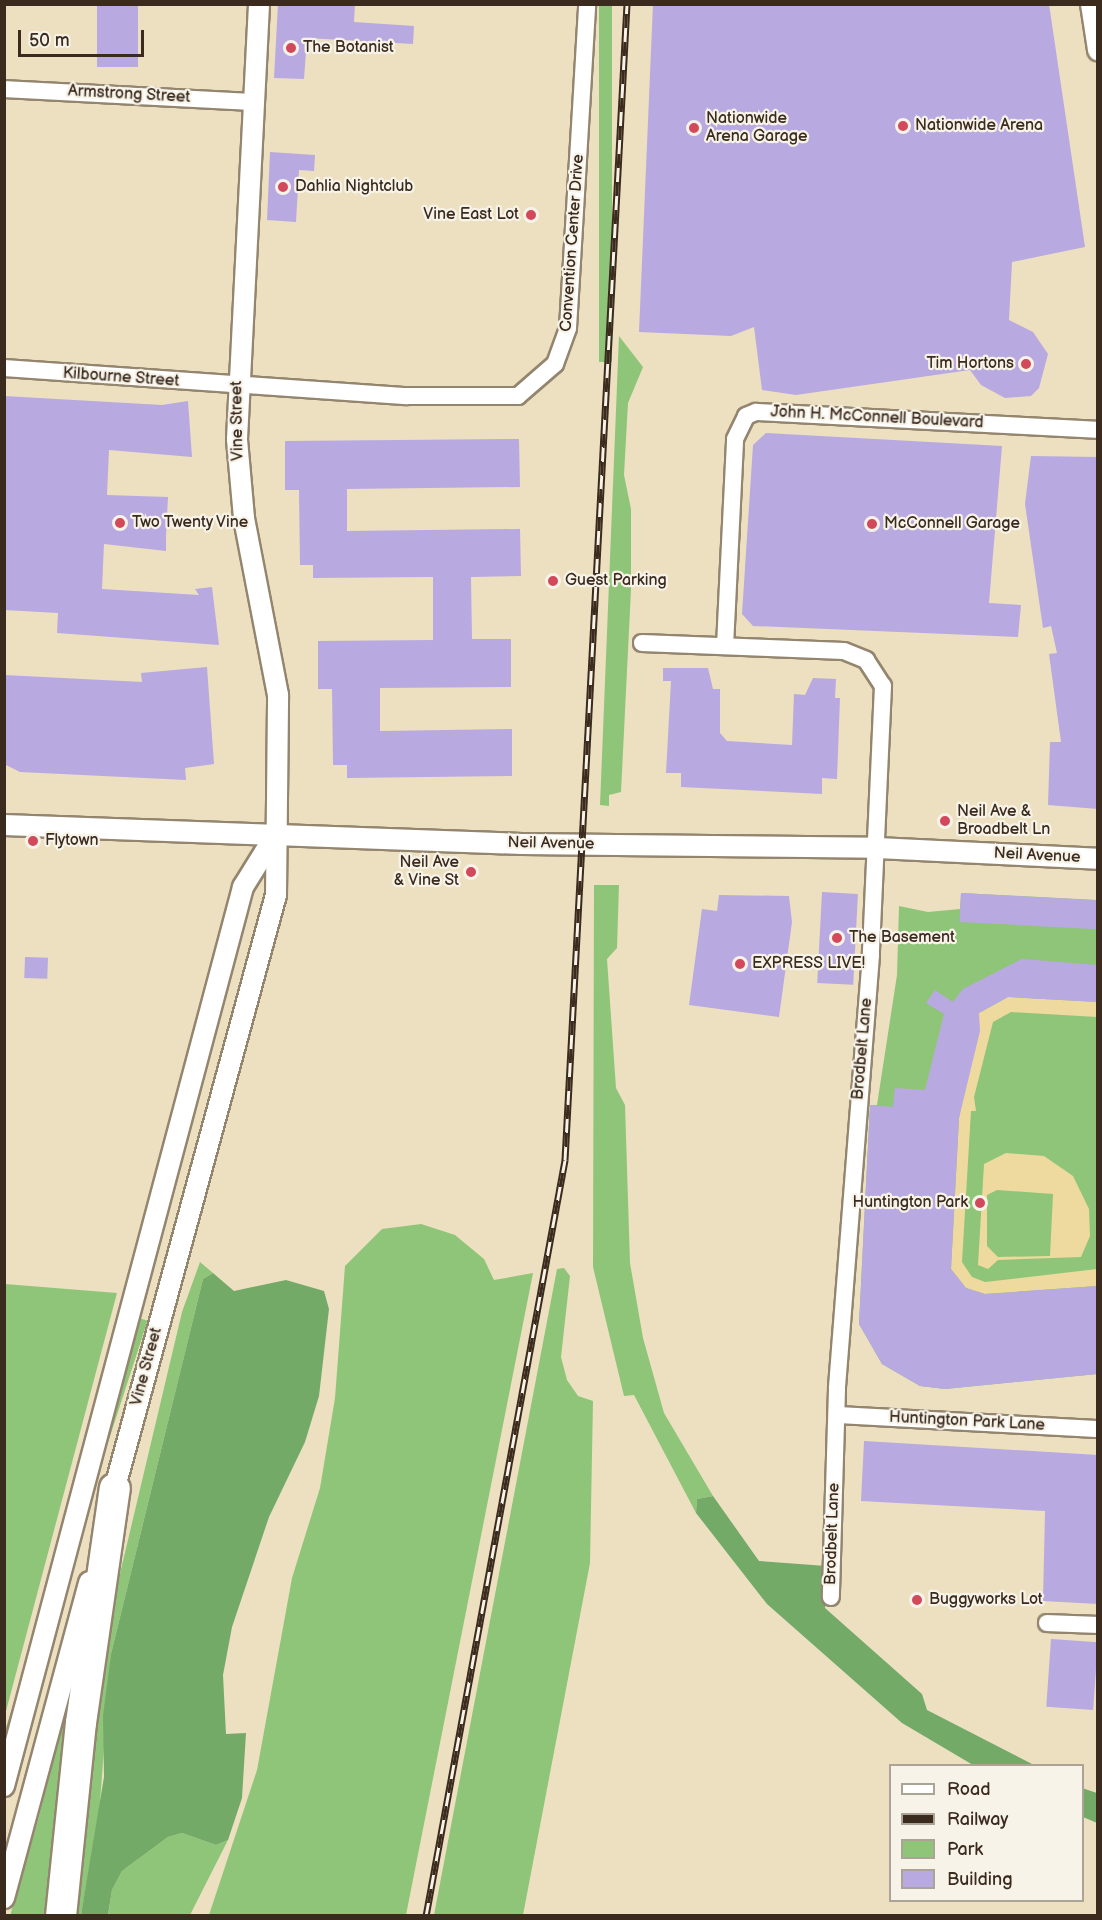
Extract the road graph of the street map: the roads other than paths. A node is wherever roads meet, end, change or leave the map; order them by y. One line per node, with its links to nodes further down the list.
1 (260, 4): 6 (street, Vine Street)
2 (587, 4): 8 (street, Convention Center Drive)
3 (1091, 4): 4 (street)
4 (1098, 50)
5 (4, 89): 6 (street, Armstrong Street)
6 (254, 102): 8 (street, Vine Street)
7 (4, 368): 8 (street, Kilbourne Street)
8 (237, 387): 13 (street, Vine Street)
9 (1098, 430): 11 (street, John H. McConnell Boulevard)
10 (642, 643): 11 (street, Brodbelt Lane)
11 (725, 646): 14 (street, Brodbelt Lane)
12 (4, 825): 13 (street, Neil Avenue)
13 (276, 834): 14 (street, Neil Avenue); 18 (street, Vine Street); 22 (street, Vine Street)
14 (877, 848): 15 (street, Neil Avenue); 16 (street, Brodbelt Lane)
15 (1098, 859)
16 (837, 1415): 17 (street, Huntington Park Lane); 19 (street, Brodbelt Lane)
17 (1098, 1430)
18 (115, 1488): 23 (street, Vine Street); 24 (highway)
19 (831, 1597)
20 (1047, 1623): 21 (street)
21 (1098, 1625)
22 (4, 1786)
23 (4, 1898)
24 (61, 1916)

